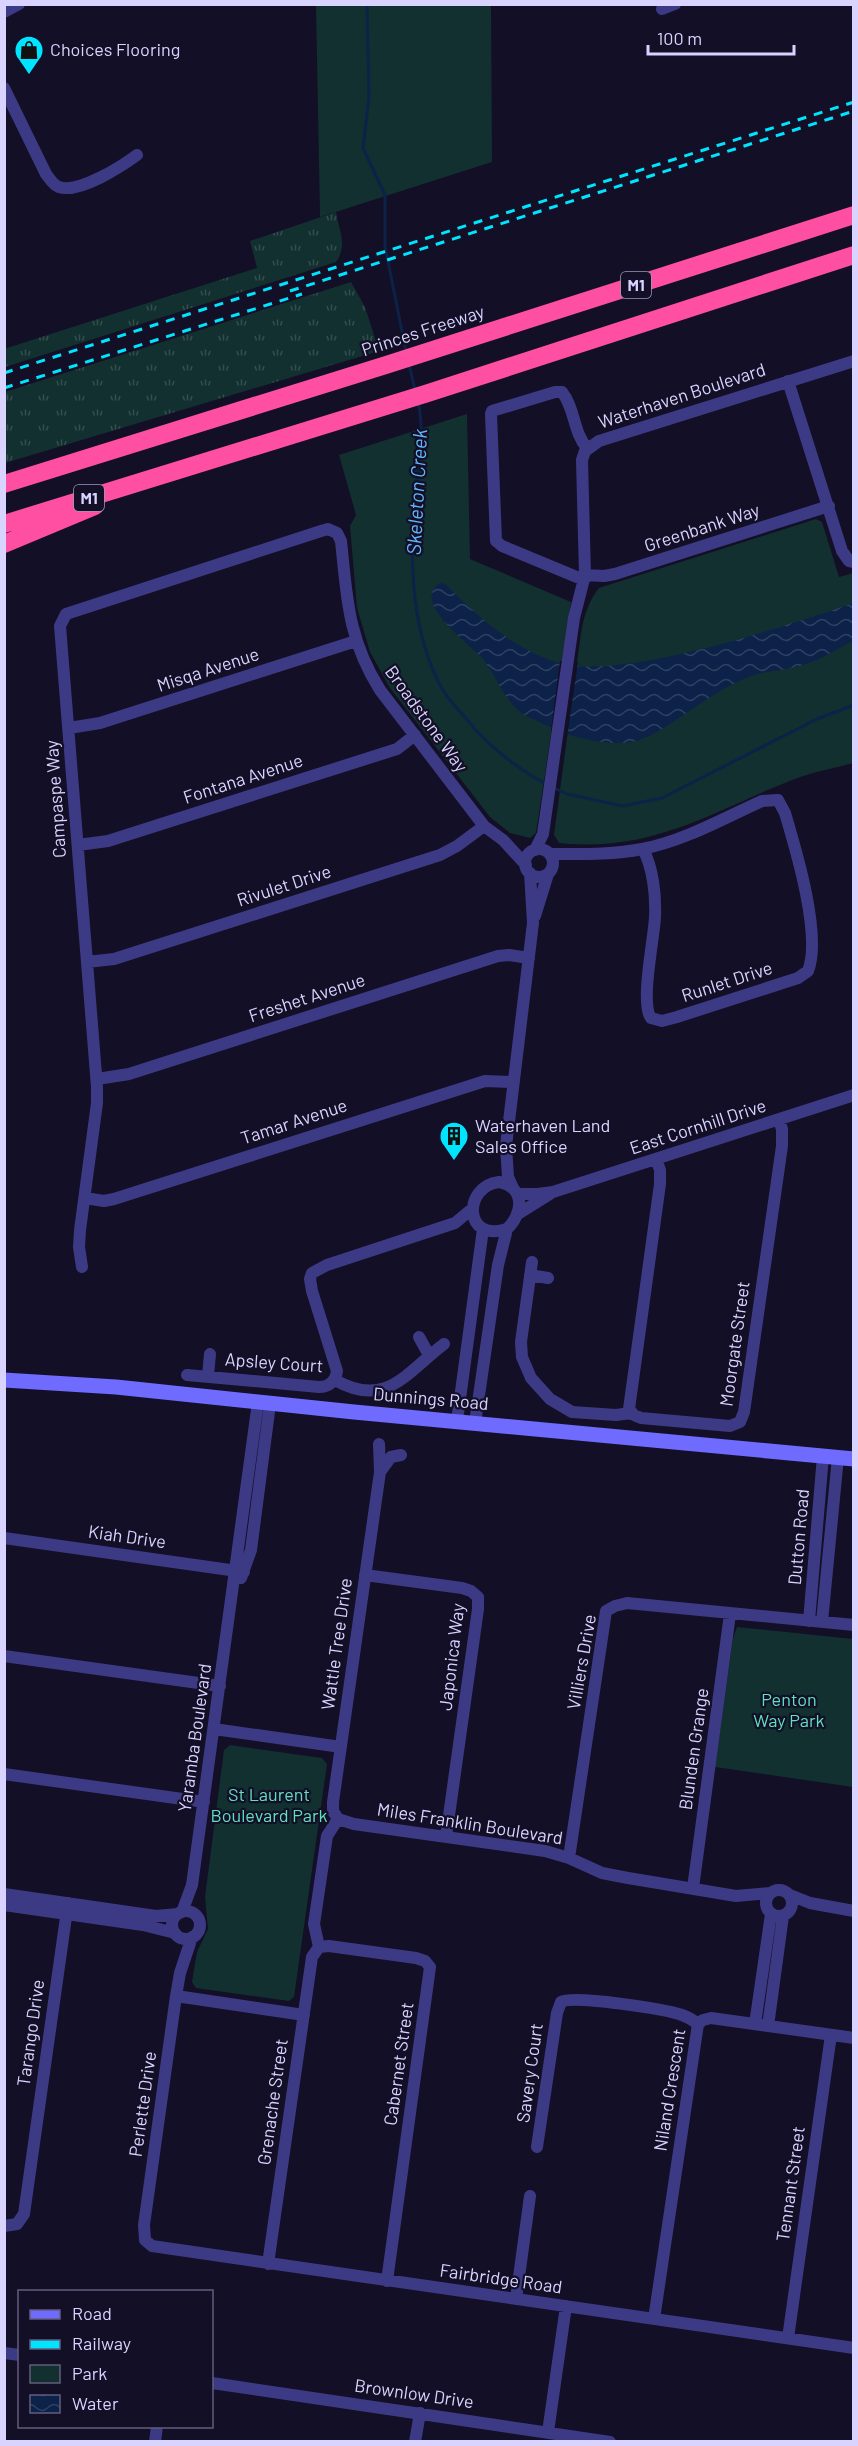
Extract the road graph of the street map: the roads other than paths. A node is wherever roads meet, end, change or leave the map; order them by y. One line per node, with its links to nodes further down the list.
1 (675, 4): 2 (street)
2 (662, 9)
3 (4, 88): 4 (street)
4 (137, 155)
5 (854, 215): 11 (highway, Princes Freeway / M1)
6 (854, 255): 10 (highway, M1)
7 (854, 361): 8 (street, Waterhaven Boulevard)
8 (788, 381): 9 (street, Waterhaven Boulevard); 12 (street)
9 (586, 448): 17 (street, Waterhaven Boulevard); 17 (street)
10 (174, 472): 13 (highway, M1); 15 (highway)
11 (4, 484)
12 (829, 506): 16 (street); 17 (street, Greenbank Way)
13 (4, 524)
14 (337, 532): 18 (street, Broadstone Way); 19 (street, Campaspe Way)
15 (4, 544)
16 (854, 562)
17 (585, 578): 26 (street, Waterhaven Boulevard)
18 (356, 641): 19 (street, Misqa Avenue); 20 (street, Broadstone Way)
19 (69, 728): 24 (street, Campaspe Way)
20 (415, 735): 22 (street, Broadstone Way); 24 (street, Fontana Avenue)
21 (778, 800): 25 (street, Broadstone Way); 25 (street, Runlet Drive)
22 (484, 826): 23 (street, Broadstone Way); 32 (street, Rivulet Drive)
23 (503, 840): 26 (street, Broadstone Way); 28 (street, Broadstone Way)
24 (78, 844): 32 (street, Campaspe Way)
25 (643, 849): 27 (street, Broadstone Way)
26 (542, 851): 27 (street, Broadstone Way); 28 (street); 29 (street)
27 (582, 855): 29 (street, Broadstone Way)
28 (528, 869): 29 (street); 30 (street)
29 (550, 871): 30 (street)
30 (533, 923): 31 (street)
31 (528, 957): 33 (street, Freshet Avenue); 34 (street)
32 (87, 962): 33 (street, Campaspe Way)
33 (97, 1079): 42 (street, Campaspe Way)
34 (513, 1083): 37 (street); 42 (street, Tamar Avenue)
35 (854, 1095): 36 (street, East Cornhill Drive)
36 (779, 1120): 38 (street, East Cornhill Drive); 61 (street, Moorgate Street)
37 (506, 1156): 39 (street); 40 (street)
38 (656, 1159): 41 (street, East Cornhill Drive); 61 (street)
39 (490, 1184): 40 (street); 43 (street)
40 (516, 1191): 41 (street, East Cornhill Drive); 44 (street)
41 (554, 1192): 44 (street, East Cornhill Drive)
42 (85, 1198): 49 (street, Campaspe Way)
43 (473, 1208): 45 (street); 46 (street)
44 (518, 1214): 47 (street)
45 (454, 1223): 46 (street); 59 (street, Apsley Court)
46 (480, 1227): 47 (street); 62 (street)
47 (507, 1230): 63 (street)
48 (532, 1262): 50 (street)
49 (82, 1267)
50 (530, 1275): 51 (street); 61 (street)
51 (548, 1278)
52 (419, 1337): 55 (street)
53 (444, 1344): 55 (street)
54 (210, 1354): 57 (street, Apsley Court)
55 (429, 1355): 59 (street)
56 (187, 1375): 57 (street, Apsley Court)
57 (208, 1376): 59 (street, Apsley Court)
58 (4, 1380): 60 (street, Dunnings Road)
59 (334, 1380)
60 (264, 1403): 62 (street, Dunnings Road); 70 (street, Yaramba Boulevard)
61 (631, 1413)
62 (457, 1421): 63 (street, Dunnings Road)
63 (475, 1423): 66 (street, Dunnings Road)
64 (379, 1444): 68 (street, Wattle Tree Drive)
65 (400, 1455): 68 (street)
66 (830, 1456): 67 (street, Dunnings Road); 73 (street, Dutton Road); 74 (street, Dutton Road)
67 (854, 1459)
68 (380, 1472): 71 (street, Wattle Tree Drive)
69 (4, 1538): 70 (street, Kiah Drive)
70 (239, 1571): 77 (street, Yaramba Boulevard)
71 (365, 1575): 79 (street, Wattle Tree Drive); 83 (street, Japonica Way)
72 (730, 1614): 73 (street, Villiers Drive); 84 (street, Villiers Drive); 86 (street, Blunden Grange)
73 (809, 1621): 74 (street, Villiers Drive)
74 (822, 1622): 75 (street, Villiers Drive)
75 (854, 1625)
76 (4, 1656): 77 (street)
77 (220, 1686): 78 (street, Yaramba Boulevard)
78 (214, 1729): 79 (street); 81 (street, Yaramba Boulevard)
79 (341, 1747): 82 (street, Wattle Tree Drive)
80 (4, 1774): 81 (street)
81 (204, 1802): 85 (street, Yaramba Boulevard)
82 (338, 1819): 83 (street, Miles Franklin Boulevard); 99 (street)
83 (446, 1836): 84 (street, Miles Franklin Boulevard)
84 (569, 1858): 86 (street, Miles Franklin Boulevard)
85 (192, 1885): 95 (street, Yaramba Boulevard); 97 (street, Yaramba Boulevard)
86 (693, 1888): 90 (street, Miles Franklin Boulevard)
87 (770, 1893): 89 (street); 90 (street, Miles Franklin Boulevard); 96 (street)
88 (4, 1894): 93 (street)
89 (790, 1894): 92 (street); 96 (street)
90 (736, 1896): 96 (street, Miles Franklin Boulevard)
91 (4, 1905): 93 (street)
92 (824, 1907): 94 (street); 96 (street)
93 (67, 1908): 95 (street); 98 (street); 108 (street, Tarango Drive)
94 (854, 1911)
95 (180, 1913): 97 (street); 98 (street)
96 (778, 1914): 103 (street)
97 (196, 1916): 98 (street)
98 (182, 1936): 100 (street, Perlette Drive)
99 (319, 1947): 101 (street, Grenache Street); 111 (street, Cabernet Street)
100 (176, 1996): 101 (street); 109 (street, Perlette Drive)
101 (304, 2015): 110 (street, Grenache Street)
102 (698, 2024): 103 (street, Niland Crescent); 106 (street, Savery Court); 114 (street, Niland Crescent)
103 (762, 2025): 104 (street, Niland Crescent)
104 (831, 2035): 105 (street, Niland Crescent); 115 (street, Tennant Street)
105 (854, 2038)
106 (537, 2147)
107 (530, 2196): 112 (street)
108 (4, 2226)
109 (145, 2240): 110 (street, Fairbridge Road)
110 (268, 2264): 111 (street, Fairbridge Road)
111 (387, 2281): 112 (street, Fairbridge Road)
112 (516, 2299): 113 (street, Fairbridge Road)
113 (566, 2306): 114 (street, Fairbridge Road); 119 (street)
114 (654, 2319): 115 (street, Fairbridge Road)
115 (788, 2338): 116 (street, Fairbridge Road)
116 (854, 2348)
117 (213, 2383): 118 (street, Brownlow Drive)
118 (420, 2413): 119 (street, Brownlow Drive); 121 (street)
119 (548, 2432): 120 (street, Brownlow Drive)
120 (595, 2440): 122 (street, Brownlow Drive)
121 (415, 2442)
122 (610, 2442)

